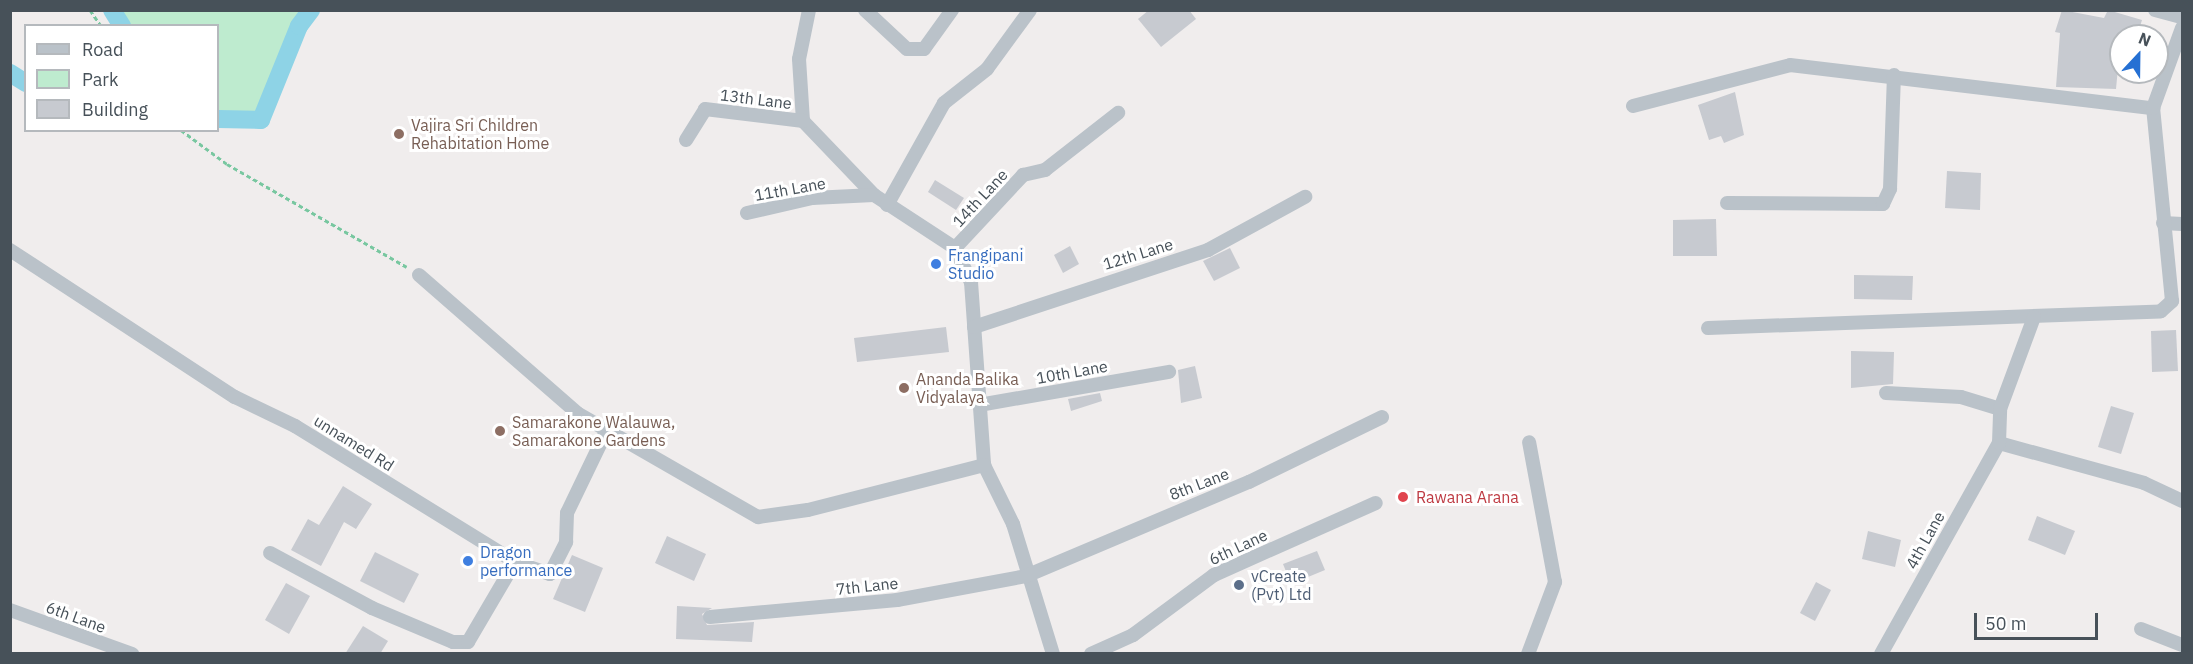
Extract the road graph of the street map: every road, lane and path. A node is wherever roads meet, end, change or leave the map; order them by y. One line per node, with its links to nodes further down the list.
1 (90, 10): 8 (path)
2 (809, 10): 14 (street)
3 (865, 10): 4 (street)
4 (952, 10)
5 (1030, 10): 20 (street)
6 (2156, 10): 7 (street)
7 (2182, 17)
8 (100, 24)
9 (2181, 37): 12 (street)
10 (1894, 75): 11 (street); 12 (street); 19 (street)
11 (1633, 106)
12 (2153, 108): 22 (street)
13 (1118, 113): 24 (street, 14th Lane)
14 (803, 121): 16 (street, 13th Lane); 17 (street)
15 (184, 132): 26 (path)
16 (686, 140)
17 (874, 195): 20 (street); 21 (street, 11th Lane)
18 (1305, 197): 28 (street, 12th Lane)
19 (1727, 203)
20 (887, 205): 24 (street)
21 (747, 213)
22 (2163, 223): 23 (street); 27 (street)
23 (2182, 224)
24 (956, 248): 28 (street)
25 (10, 250): 42 (street, unnamed Rd)
26 (419, 275): 35 (street)
27 (2034, 317): 29 (street); 33 (street, 4th Lane)
28 (974, 327): 32 (street)
29 (1708, 328)
30 (1169, 372): 32 (street, 10th Lane)
31 (1886, 393): 33 (street)
32 (980, 405): 38 (street)
33 (2000, 409): 37 (street, 4th Lane)
34 (1382, 417): 43 (street, 8th Lane)
35 (607, 430): 38 (street); 42 (street, unnamed Rd)
36 (1529, 442): 51 (street)
37 (1999, 443): 39 (street); 52 (street, 4th Lane)
38 (984, 465): 43 (street)
39 (2182, 501)
40 (1376, 503): 50 (street, 6th Lane)
41 (270, 553): 42 (street)
42 (515, 562)
43 (1026, 576): 45 (street, 7th Lane); 49 (street)
44 (10, 610): 48 (street, 6th Lane)
45 (710, 617)
46 (2141, 629): 47 (street)
47 (2182, 645)
48 (132, 654)
49 (1053, 654)
50 (1091, 654)
51 (1528, 654)
52 (1881, 654)

